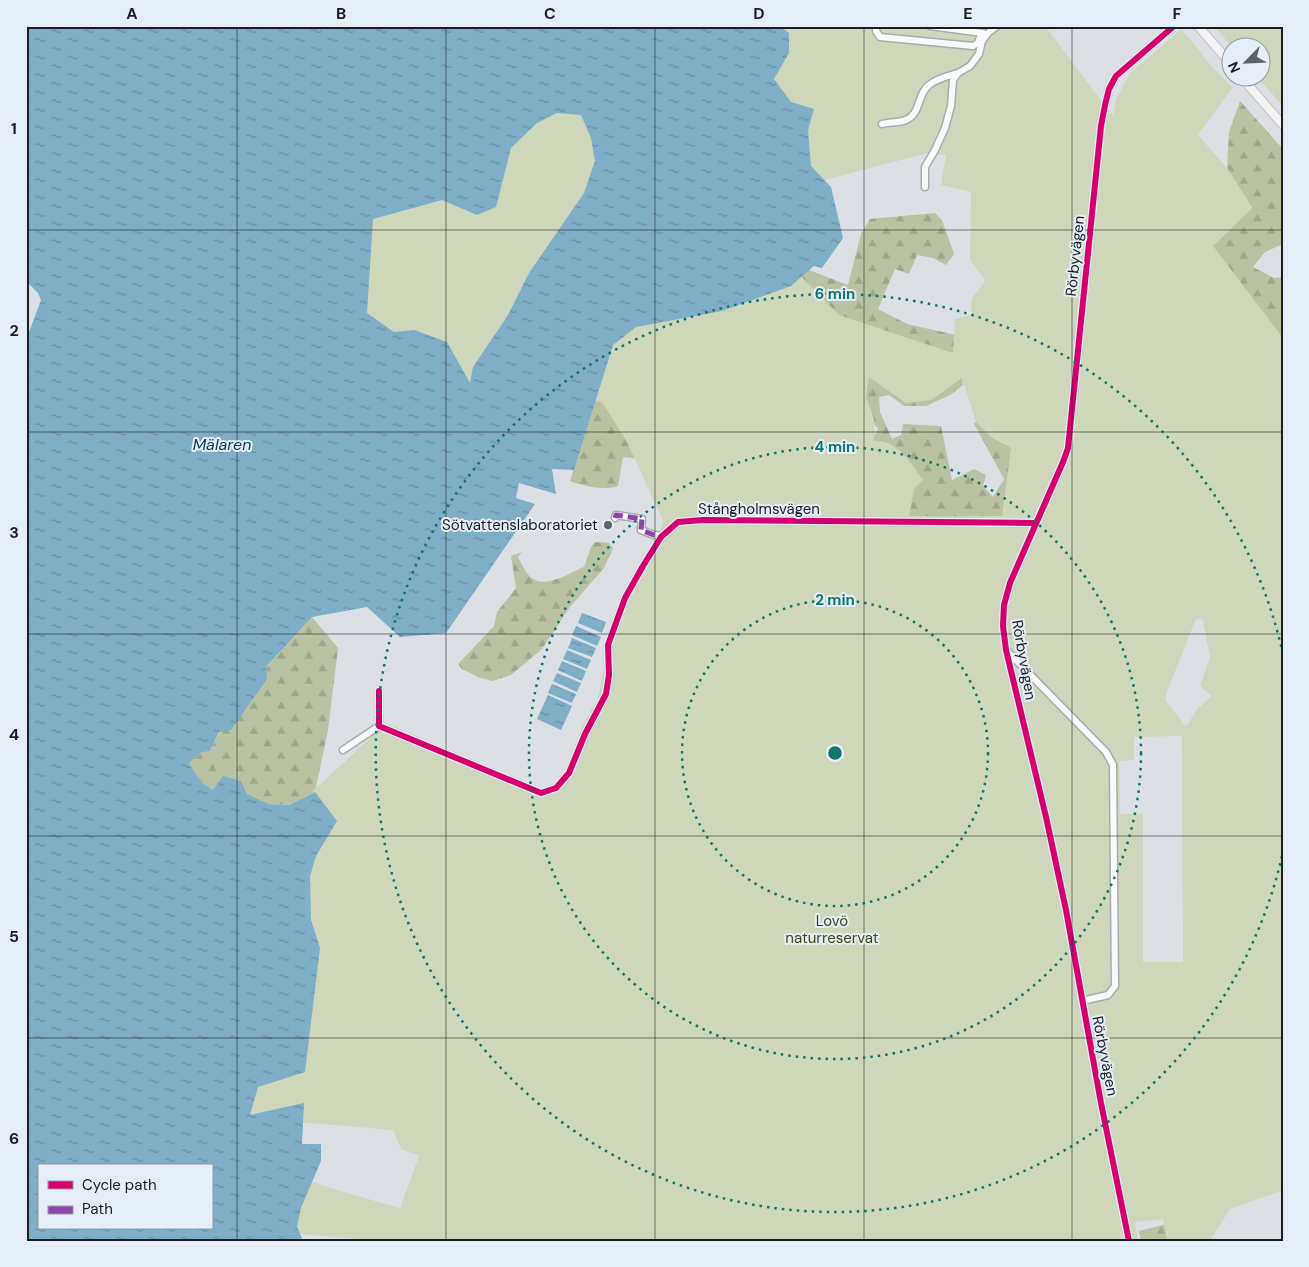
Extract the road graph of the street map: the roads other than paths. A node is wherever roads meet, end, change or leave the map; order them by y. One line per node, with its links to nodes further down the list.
1 (876, 26): 6 (street)
2 (930, 26): 6 (street)
3 (997, 26): 6 (street)
4 (1174, 26): 14 (street, Rörbyvägen)
5 (1198, 26): 7 (main road)
6 (984, 33): 8 (street)
7 (1222, 54)
8 (958, 73): 10 (street); 12 (street)
9 (1251, 88): 11 (main road)
10 (882, 124)
11 (1283, 125)
12 (925, 187)
13 (615, 518): 15 (street)
14 (1035, 523): 15 (street, Stångholmsvägen); 16 (street, Rörbyvägen)
15 (663, 536): 18 (street, Stångholmsvägen)
16 (1006, 650): 20 (street, Rörbyvägen); 20 (street)
17 (379, 691): 18 (street)
18 (379, 726): 19 (street)
19 (344, 750)
20 (1082, 1001): 21 (street, Rörbyvägen)
21 (1129, 1241)

